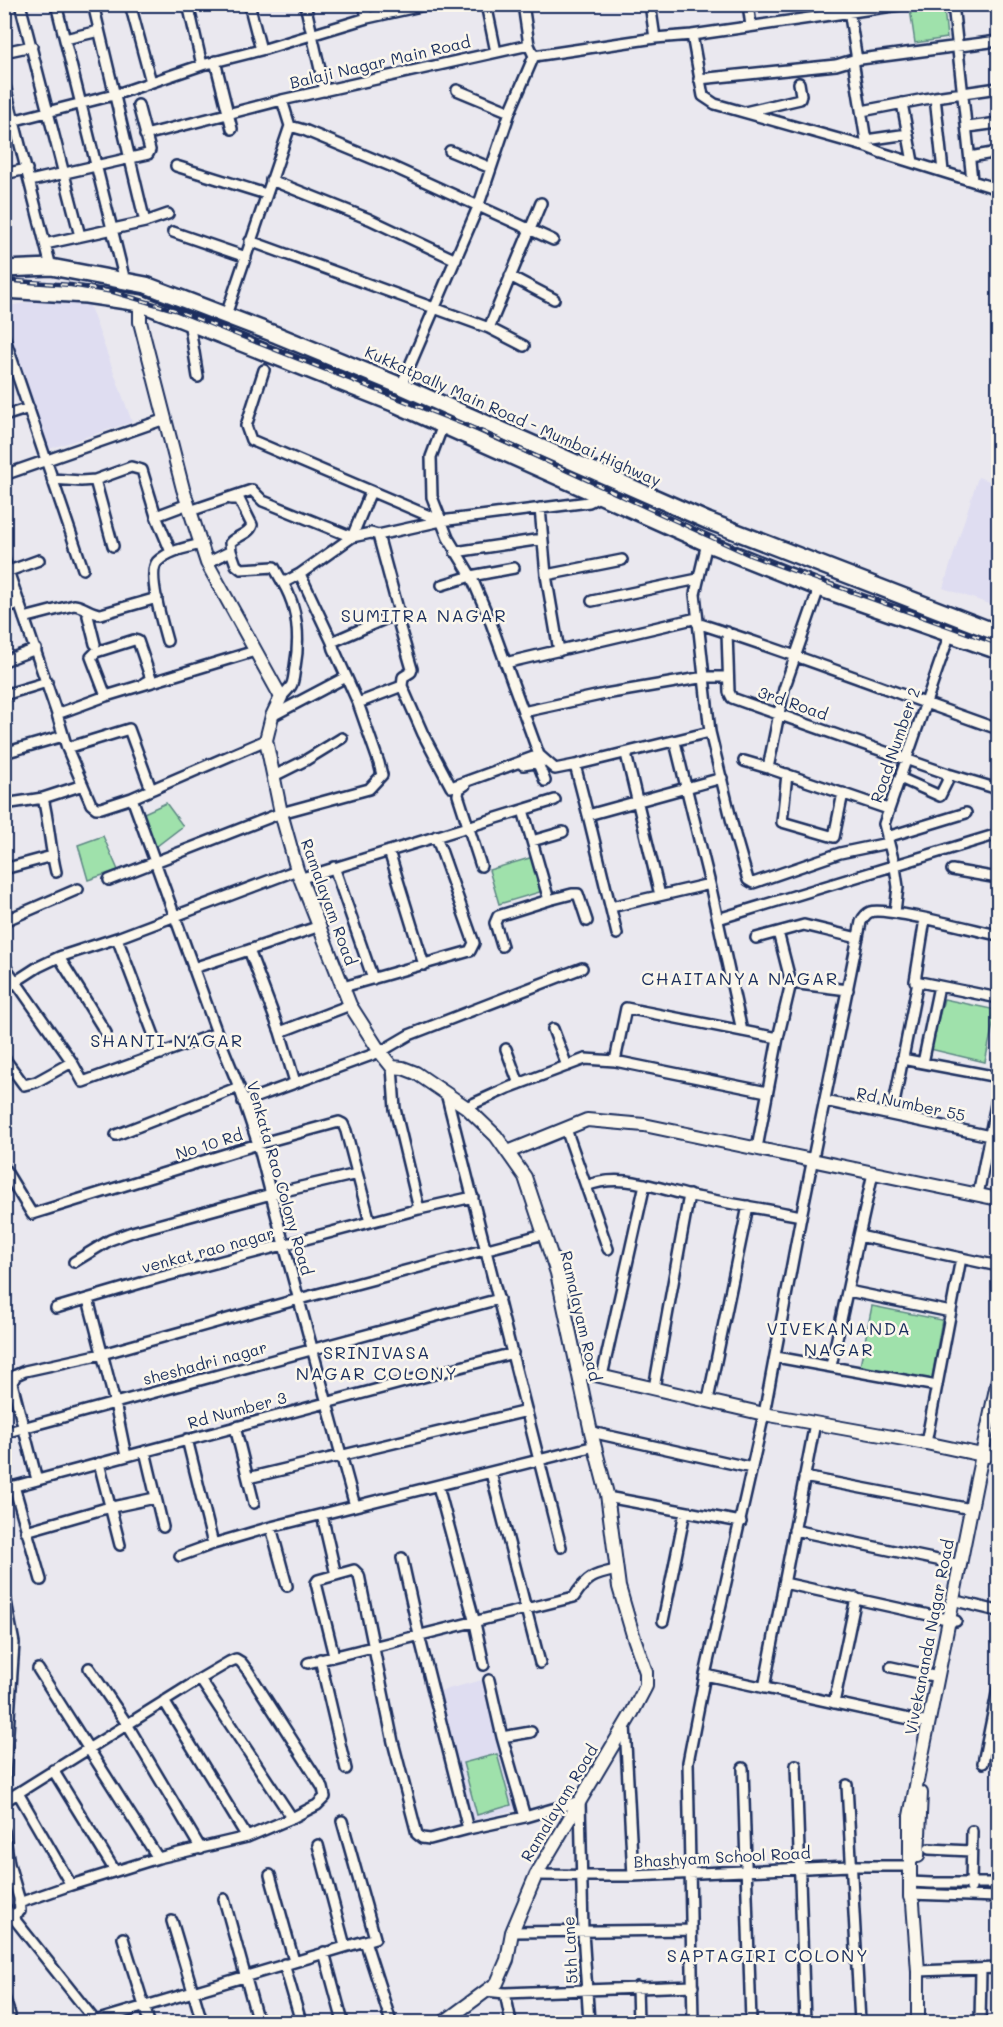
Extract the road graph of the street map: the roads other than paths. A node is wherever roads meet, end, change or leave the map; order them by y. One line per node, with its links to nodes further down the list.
1 (20, 4): 26 (street)
2 (56, 4): 23 (street)
3 (93, 4): 19 (street)
4 (130, 4): 37 (street)
5 (188, 4): 34 (street)
6 (249, 4): 28 (street)
7 (306, 4): 20 (street)
8 (364, 4): 17 (street)
9 (430, 4): 17 (street)
10 (486, 4): 30 (street)
11 (523, 4): 25 (street)
12 (650, 4): 22 (street)
13 (748, 4): 18 (street)
14 (907, 4): 16 (street)
15 (953, 4): 27 (street)
16 (849, 8): 18 (street); 32 (street)
17 (367, 18): 20 (street)
18 (751, 26): 21 (street)
19 (99, 31): 23 (street); 43 (street)
20 (312, 34): 28 (street); 41 (street)
21 (692, 34): 22 (street); 35 (street)
22 (655, 38): 31 (street)
23 (65, 39): 46 (street)
24 (999, 40): 27 (street)
25 (529, 45): 30 (street, Balaji Nagar Main Road); 31 (street)
26 (32, 46): 29 (street); 49 (street)
27 (957, 46): 32 (street); 42 (street)
28 (261, 50): 33 (street)
29 (4, 52)
30 (495, 52): 41 (street, Balaji Nagar Main Road)
31 (534, 56): 51 (street)
32 (855, 60): 35 (street); 50 (street)
33 (215, 61): 34 (street); 53 (street)
34 (202, 64): 37 (street)
35 (699, 79): 52 (street)
36 (4, 82): 54 (street)
37 (151, 82): 43 (street)
38 (799, 83): 52 (street)
39 (999, 88): 42 (street)
40 (457, 90): 51 (street)
41 (325, 91): 45 (street, Balaji Nagar Main Road)
42 (963, 93): 44 (street); 57 (street)
43 (114, 95): 46 (street); 65 (street)
44 (935, 97): 47 (street); 71 (street)
45 (282, 100): 53 (street); 56 (street, Balaji Nagar Main Road)
46 (81, 103): 49 (street); 67 (street)
47 (902, 103): 50 (street); 59 (street)
48 (138, 105): 60 (street)
49 (48, 110): 54 (street); 72 (street)
50 (862, 111): 61 (street)
51 (510, 112): 69 (street)
52 (742, 113): 61 (street)
53 (229, 114): 58 (street); 60 (street)
54 (9, 121): 70 (street)
55 (999, 123): 57 (street)
56 (290, 126): 74 (street); 82 (street)
57 (968, 127): 64 (street)
58 (232, 129)
59 (908, 134): 61 (street); 66 (street)
60 (145, 135): 65 (street)
61 (867, 143): 66 (street)
62 (450, 151): 69 (street)
63 (999, 152): 64 (street)
64 (970, 157): 75 (street)
65 (130, 158): 67 (street); 84 (street)
66 (913, 162): 71 (street)
67 (97, 166): 72 (street); 85 (street)
68 (176, 166): 80 (street)
69 (490, 168): 82 (street)
70 (27, 169): 73 (street); 76 (street)
71 (943, 171): 75 (street)
72 (64, 173): 76 (street); 88 (street)
73 (4, 174)
74 (271, 180): 80 (street); 93 (street)
75 (972, 180): 78 (street)
76 (30, 181): 91 (street)
77 (999, 181): 78 (street)
78 (985, 184): 79 (street)
79 (999, 189)
80 (266, 194): 90 (street)
81 (541, 203): 86 (street)
82 (478, 207): 86 (street); 93 (street)
83 (168, 214): 84 (street)
84 (144, 222): 85 (street)
85 (112, 229): 88 (street); 97 (street)
86 (529, 230): 89 (street); 96 (street)
87 (173, 232): 92 (street)
88 (80, 236): 91 (street)
89 (553, 240)
90 (250, 241): 92 (street); 101 (street)
91 (45, 244): 94 (street)
92 (246, 257): 102 (street)
93 (456, 260): 101 (street)
94 (51, 267): 95 (highway, Kukkatpally Main Road - Mumbai Highway); 97 (highway, Kukkatpally Main Road - Mumbai Highway)
95 (4, 269)
96 (510, 276): 99 (street); 104 (street)
97 (125, 281): 102 (highway, Kukkatpally Main Road - Mumbai Highway)
98 (4, 290): 100 (highway)
99 (554, 299)
100 (140, 303): 103 (highway); 113 (street)
101 (433, 309): 104 (street); 110 (street)
102 (226, 315): 110 (highway, Kukkatpally Main Road - Mumbai Highway)
103 (189, 321): 109 (street); 114 (highway)
104 (489, 328): 106 (street)
105 (4, 336): 107 (street)
106 (524, 346)
107 (8, 357): 111 (street)
108 (264, 370): 119 (street)
109 (198, 377)
110 (401, 386): 126 (highway, Kukkatpally Main Road - Mumbai Highway)
111 (29, 408): 112 (street); 115 (street)
112 (4, 416)
113 (165, 419): 115 (street); 122 (street)
114 (443, 425): 120 (highway); 125 (street)
115 (47, 460): 116 (street); 117 (street)
116 (4, 475)
117 (52, 479): 118 (street); 141 (street)
118 (95, 480): 124 (street); 132 (street)
119 (371, 491): 125 (street); 128 (street)
120 (601, 496): 123 (street); 131 (highway)
121 (229, 499): 122 (street); 128 (street); 133 (street)
122 (189, 508): 124 (street); 130 (street)
123 (540, 508): 125 (street); 129 (street)
124 (156, 516): 134 (street)
125 (441, 521): 127 (street); 135 (street)
126 (721, 525): 131 (highway); 160 (highway, Kukkatpally Main Road - Mumbai Highway)
127 (378, 535): 128 (street); 155 (street)
128 (352, 537): 143 (street)
129 (542, 539): 135 (street); 144 (street)
130 (201, 544): 134 (street); 139 (street)
131 (709, 544): 146 (street); 149 (highway)
132 (113, 546)
133 (231, 551): 139 (street); 147 (street)
134 (171, 552): 150 (street)
135 (455, 552): 145 (street)
136 (4, 559): 142 (street)
137 (39, 560): 142 (street)
138 (622, 560): 144 (street)
139 (207, 563): 165 (street)
140 (514, 567): 145 (street)
141 (83, 569)
142 (8, 574): 152 (street)
143 (300, 574): 147 (street); 162 (street)
144 (546, 575): 166 (street)
145 (471, 576): 148 (street); 170 (street)
146 (698, 579): 151 (street); 157 (street)
147 (283, 583): 179 (street)
148 (442, 585)
149 (819, 588): 159 (highway); 168 (street)
150 (157, 598): 154 (street); 161 (street)
151 (592, 601)
152 (20, 603): 153 (street); 156 (street)
153 (4, 608)
154 (90, 612): 156 (street); 163 (street)
155 (396, 614): 162 (street); 175 (street)
156 (24, 618): 164 (street)
157 (697, 621): 158 (street); 166 (street); 172 (street)
158 (727, 632): 168 (street); 173 (street, 3rd Road)
159 (950, 633): 167 (highway); 181 (street, Road Number 2)
160 (999, 633)
161 (166, 641)
162 (332, 642): 171 (street)
163 (95, 644)
164 (36, 649): 169 (street); 174 (street)
165 (255, 651): 176 (street); 179 (street)
166 (559, 651): 170 (street)
167 (999, 651)
168 (796, 656): 181 (street); 184 (street)
169 (4, 661)
170 (505, 663): 182 (street)
171 (346, 677): 180 (street); 185 (street)
172 (705, 677): 173 (street); 182 (street); 187 (street)
173 (728, 677): 184 (street, 3rd Road)
174 (46, 682): 177 (street); 183 (street)
175 (402, 686): 180 (street); 195 (street)
176 (126, 689): 178 (street); 178 (street)
177 (4, 695)
178 (105, 696): 183 (street)
179 (281, 696): 185 (street, Ramalayam Road)
180 (358, 703): 218 (street)
181 (925, 704): 186 (street); 196 (street, Road Number 2)
182 (523, 712): 195 (street)
183 (57, 714): 188 (street)
184 (778, 714): 196 (street, 3rd Road); 199 (street)
185 (273, 716): 190 (street, Ramalayam Road)
186 (999, 729)
187 (710, 732): 191 (street); 203 (street)
188 (63, 736): 192 (street); 193 (street)
189 (342, 738): 202 (street)
190 (266, 740): 202 (street, Ramalayam Road); 208 (street)
191 (675, 742): 194 (street); 207 (street)
192 (67, 748): 206 (street); 208 (street)
193 (4, 753)
194 (626, 754): 198 (street); 215 (street)
195 (539, 755): 198 (street)
196 (906, 760): 201 (street, 3rd Road); 204 (street, Road Number 2)
197 (744, 761): 199 (street)
198 (575, 765): 220 (street)
199 (768, 768): 200 (street)
200 (788, 774): 210 (street); 210 (street)
201 (948, 774): 204 (street); 209 (street, 3rd Road)
202 (274, 776): 218 (street, Ramalayam Road)
203 (722, 778): 207 (street); 225 (street)
204 (900, 778): 216 (street, Road Number 2)
205 (545, 781): 221 (street)
206 (83, 785): 211 (street); 212 (street)
207 (686, 787): 215 (street); 239 (street)
208 (151, 789): 212 (street)
209 (999, 789)
210 (843, 793): 216 (street)
211 (43, 798): 213 (street); 228 (street)
212 (132, 798): 229 (street, Venkata Rao Colony Road)
213 (4, 799)
214 (555, 800): 217 (street)
215 (637, 802): 220 (street); 241 (street)
216 (888, 808): 225 (street, Road Number 2)
217 (523, 810): 221 (street); 226 (street)
218 (281, 813): 229 (street); 236 (street, Ramalayam Road)
219 (966, 813): 225 (street)
220 (588, 815): 243 (street)
221 (469, 827): 224 (street); 230 (street)
222 (563, 832): 226 (street)
223 (999, 834): 232 (street)
224 (436, 836): 227 (street); 261 (street)
225 (887, 840): 232 (street, Road Number 2)
226 (532, 841): 242 (street)
227 (389, 851): 231 (street); 261 (street)
228 (52, 856): 233 (street); 235 (street)
229 (155, 863): 238 (street); 245 (street, Venkata Rao Colony Road)
230 (481, 866)
231 (334, 867): 236 (street); 264 (street)
232 (895, 867): 244 (street, Road Number 2); 246 (street)
233 (4, 869)
234 (952, 870): 237 (street)
235 (56, 872)
236 (299, 874): 245 (street); 250 (street, Ramalayam Road)
237 (999, 878)
238 (109, 880)
239 (710, 884): 241 (street); 246 (street)
240 (78, 889): 248 (street)
241 (660, 895): 243 (street)
242 (549, 900): 249 (street); 257 (street)
243 (611, 907): 252 (street)
244 (895, 912): 247 (street); 256 (street)
245 (175, 917): 254 (street); 262 (street, Venkata Rao Colony Road)
246 (718, 919): 275 (street)
247 (925, 919): 253 (street); 266 (street)
248 (4, 921)
249 (587, 921)
250 (320, 926): 258 (street); 269 (street, Ramalayam Road)
251 (778, 932): 255 (street); 256 (street); 267 (street)
252 (617, 934)
253 (999, 935)
254 (117, 938): 259 (street); 282 (street)
255 (756, 938)
256 (858, 938): 271 (street)
257 (502, 946)
258 (249, 950): 262 (street); 276 (street)
259 (59, 957): 265 (street); 278 (street)
260 (4, 965): 265 (street)
261 (424, 965): 264 (street)
262 (193, 968): 277 (street, Venkata Rao Colony Road)
263 (582, 968): 281 (street)
264 (373, 979): 269 (street)
265 (16, 981): 270 (street); 286 (street)
266 (918, 981): 268 (street); 284 (street)
267 (791, 984): 271 (street); 279 (street)
268 (939, 986): 272 (street); 287 (street)
269 (343, 987): 273 (street, Ramalayam Road)
270 (4, 989)
271 (848, 990): 297 (street)
272 (999, 998)
273 (350, 1005): 276 (street); 281 (street, Ramalayam Road)
274 (554, 1029): 289 (street)
275 (742, 1031): 279 (street); 285 (street)
276 (280, 1032): 291 (street)
277 (217, 1033): 282 (street); 293 (street, Venkata Rao Colony Road)
278 (106, 1034)
279 (778, 1038): 294 (street)
280 (506, 1049): 292 (street)
281 (380, 1052): 288 (street, Ramalayam Road); 291 (street)
282 (161, 1054): 286 (street)
283 (4, 1058): 286 (street)
284 (902, 1059): 287 (street); 300 (street)
285 (615, 1061): 289 (street); 294 (street)
286 (72, 1062)
287 (923, 1063): 290 (street)
288 (392, 1066): 295 (street, Ramalayam Road); 319 (street)
289 (567, 1066): 292 (street)
290 (999, 1077)
291 (295, 1082): 298 (street)
292 (519, 1084): 299 (street)
293 (239, 1087): 298 (street, Venkata Rao Colony Road); 302 (street)
294 (768, 1092): 305 (street)
295 (446, 1093): 299 (street, Ramalayam Road); 316 (street)
296 (999, 1094): 303 (street)
297 (825, 1101): 300 (street, Rd Number 55); 307 (street)
298 (243, 1102): 304 (street, Venkata Rao Colony Road)
299 (466, 1107): 306 (street, Ramalayam Road)
300 (892, 1114): 303 (street, Rd Number 55)
301 (566, 1129): 305 (street); 306 (street); 311 (street)
302 (116, 1135)
303 (990, 1136): 315 (street)
304 (258, 1144): 308 (street, No 10 Rd); 310 (street, No 10 Rd); 313 (street, Venkata Rao Colony Road)
305 (757, 1148): 307 (street)
306 (508, 1152): 322 (street, Ramalayam Road)
307 (813, 1161): 309 (street); 320 (street)
308 (4, 1168)
309 (873, 1173): 315 (street); 323 (street)
310 (357, 1174): 313 (street); 321 (street, No 10 Rd)
311 (585, 1185): 312 (street); 326 (street)
312 (645, 1185): 314 (street); 342 (street)
313 (271, 1194): 324 (street, Venkata Rao Colony Road); 328 (street)
314 (689, 1195): 318 (street); 345 (street)
315 (978, 1195): 317 (street)
316 (473, 1197): 319 (street, venkat rao nagar); 325 (street)
317 (999, 1199)
318 (748, 1206): 320 (street); 346 (street)
319 (419, 1209): 321 (street, venkat rao nagar)
320 (801, 1216): 339 (street)
321 (370, 1222): 324 (street, venkat rao nagar)
322 (544, 1234): 325 (street); 341 (street, Ramalayam Road)
323 (859, 1236): 327 (street); 330 (street)
324 (284, 1245): 331 (street, venkat rao nagar); 332 (street, Venkata Rao Colony Road)
325 (486, 1249): 332 (street); 333 (street)
326 (608, 1249)
327 (961, 1258): 329 (street); 335 (street)
328 (74, 1262)
329 (999, 1266)
330 (848, 1291): 335 (street); 340 (street)
331 (88, 1299): 334 (street, venkat rao nagar); 338 (street)
332 (299, 1299): 336 (street, Venkata Rao Colony Road); 338 (street)
333 (499, 1299): 336 (street, sheshadri nagar); 337 (street)
334 (56, 1308)
335 (951, 1312): 344 (street)
336 (313, 1349): 347 (street, Venkata Rao Colony Road); 348 (street, sheshadri nagar)
337 (513, 1353): 347 (street, Rd Number 3); 350 (street)
338 (102, 1354): 348 (street); 354 (street)
339 (776, 1357): 340 (street); 351 (street)
340 (831, 1366): 344 (street)
341 (578, 1371): 342 (street); 355 (street, Ramalayam Road)
342 (602, 1376): 345 (street)
343 (999, 1378): 363 (street, Vivekananda Nagar Road)
344 (937, 1386): 358 (street)
345 (654, 1388): 346 (street)
346 (708, 1400): 351 (street)
347 (326, 1402): 353 (street, Rd Number 3); 362 (street, Venkata Rao Colony Road)
348 (115, 1403): 354 (street, sheshadri nagar); 361 (street)
349 (999, 1409): 363 (street, Vivekananda Nagar Road)
350 (527, 1411): 362 (street); 364 (street)
351 (764, 1414): 352 (street); 366 (street)
352 (815, 1424): 358 (street); 369 (street)
353 (235, 1426): 357 (street, Rd Number 3); 368 (street)
354 (23, 1428): 356 (street, sheshadri nagar); 370 (street)
355 (591, 1432): 359 (street, Ramalayam Road); 366 (street)
356 (4, 1433)
357 (188, 1439): 360 (street, Rd Number 3); 386 (street)
358 (926, 1443): 363 (street)
359 (595, 1446): 364 (street); 373 (street, Ramalayam Road)
360 (145, 1451): 361 (street, Rd Number 3); 374 (street)
361 (126, 1456): 365 (street, Rd Number 3)
362 (341, 1456): 368 (street); 376 (street, Venkata Rao Colony Road)
363 (989, 1457): 378 (street, Vivekananda Nagar Road); 399 (street, Vivekananda Nagar Road)
364 (540, 1461): 367 (street); 388 (street)
365 (99, 1463): 370 (street, Rd Number 3); 377 (street)
366 (752, 1468): 381 (street)
367 (490, 1473): 371 (street); 400 (street)
368 (248, 1478): 375 (street)
369 (804, 1478): 378 (street); 384 (street)
370 (37, 1480): 372 (street, Rd Number 3)
371 (438, 1486): 376 (street); 404 (street)
372 (9, 1487): 385 (street)
373 (607, 1497): 379 (street); 392 (street, Ramalayam Road)
374 (155, 1498): 377 (street); 382 (street)
375 (254, 1503)
376 (356, 1506): 380 (street)
377 (110, 1508): 385 (street); 387 (street)
378 (972, 1509): 391 (street, Vivekananda Nagar Road)
379 (685, 1512): 381 (street); 403 (street)
380 (322, 1515): 383 (street); 393 (street)
381 (741, 1522): 415 (street)
382 (163, 1527)
383 (271, 1527): 386 (street); 396 (street)
384 (794, 1530): 391 (street); 395 (street)
385 (26, 1531): 394 (street)
386 (213, 1544): 389 (street)
387 (120, 1545)
388 (561, 1547)
389 (180, 1556)
390 (402, 1558): 405 (street)
391 (961, 1565): 402 (street, Vivekananda Nagar Road)
392 (616, 1570): 400 (street); 426 (street, Ramalayam Road)
393 (336, 1575): 406 (street); 407 (street)
394 (41, 1580)
395 (784, 1583): 398 (street); 420 (street)
396 (287, 1586)
397 (4, 1591): 419 (street)
398 (856, 1598): 402 (street); 423 (street)
399 (960, 1602): 401 (street); 402 (street, Vivekananda Nagar Road)
400 (525, 1610): 404 (street); 410 (street)
401 (999, 1611)
402 (953, 1620): 416 (street, Vivekananda Nagar Road); 465 (street, Vivekananda Nagar Road)
403 (663, 1621)
404 (475, 1623): 405 (street); 411 (street)
405 (418, 1635): 406 (street); 443 (street)
406 (373, 1646): 407 (street); 443 (street)
407 (334, 1656): 408 (street)
408 (320, 1659): 409 (street); 433 (street)
409 (308, 1663)
410 (540, 1663)
411 (484, 1665)
412 (891, 1667): 416 (street)
413 (89, 1668): 425 (street)
414 (38, 1669): 429 (street)
415 (705, 1676): 420 (street); 457 (street)
416 (938, 1677): 424 (street, Vivekananda Nagar Road)
417 (200, 1679): 422 (street); 441 (street); 441 (street)
418 (489, 1680): 428 (street)
419 (7, 1687): 436 (street)
420 (764, 1688): 423 (street)
421 (999, 1689): 430 (street)
422 (164, 1701): 425 (street); 446 (street)
423 (834, 1703): 424 (street)
424 (928, 1723): 453 (street, Vivekananda Nagar Road)
425 (127, 1724): 429 (street); 448 (street)
426 (625, 1725): 439 (street, Ramalayam Road); 461 (street)
427 (531, 1732): 428 (street)
428 (502, 1737): 440 (street)
429 (89, 1748): 434 (street); 451 (street)
430 (983, 1763)
431 (796, 1766): 454 (street)
432 (743, 1768): 456 (street)
433 (346, 1769)
434 (53, 1770): 437 (street); 455 (street)
435 (847, 1785): 452 (street)
436 (4, 1791)
437 (18, 1793): 438 (street); 464 (street)
438 (5, 1800)
439 (580, 1801): 440 (street); 459 (street, Ramalayam Road); 460 (street, 5th Lane)
440 (525, 1817): 443 (street)
441 (292, 1818): 446 (street)
442 (342, 1821): 477 (street)
443 (468, 1829)
444 (972, 1831): 450 (street)
445 (4, 1832): 469 (street)
446 (247, 1837): 448 (street)
447 (318, 1845): 478 (street)
448 (201, 1849): 451 (street)
449 (929, 1849): 450 (street)
450 (971, 1851): 462 (street)
451 (158, 1858): 455 (street)
452 (850, 1866): 453 (street, Bhashyam School Road); 454 (street, Bhashyam School Road); 509 (street)
453 (910, 1866): 465 (street, Vivekananda Nagar Road)
454 (800, 1868): 456 (street, Bhashyam School Road); 508 (street)
455 (115, 1871): 464 (street)
456 (746, 1871): 457 (street, Bhashyam School Road); 507 (street)
457 (692, 1874): 461 (street, Bhashyam School Road); 473 (street)
458 (270, 1875): 480 (street)
459 (536, 1875): 460 (street, Bhashyam School Road); 474 (street, Ramalayam Road)
460 (583, 1876): 461 (street, Bhashyam School Road); 475 (street, 5th Lane)
461 (633, 1876)
462 (971, 1882): 463 (street); 465 (street); 466 (street)
463 (999, 1883)
464 (70, 1885): 469 (street)
465 (914, 1891): 466 (street); 484 (street, Vivekananda Nagar Road)
466 (971, 1897): 467 (street)
467 (999, 1897)
468 (224, 1899): 485 (street)
469 (19, 1904): 471 (street)
470 (4, 1906): 471 (street)
471 (8, 1918): 495 (street)
472 (172, 1921): 489 (street)
473 (691, 1930): 475 (street); 486 (street)
474 (512, 1932): 475 (street); 490 (street, Ramalayam Road)
475 (583, 1932): 488 (street, 5th Lane)
476 (123, 1938): 493 (street)
477 (374, 1938): 478 (street); 501 (street)
478 (345, 1946): 479 (street)
479 (324, 1952): 480 (street); 500 (street)
480 (294, 1961): 481 (street)
481 (284, 1964): 485 (street); 499 (street)
482 (999, 1968): 483 (street)
483 (981, 1969): 484 (street); 511 (street)
484 (918, 1971): 510 (street, Vivekananda Nagar Road)
485 (244, 1976): 489 (street); 498 (street)
486 (693, 1986): 487 (street); 506 (street)
487 (637, 1988): 488 (street); 505 (street)
488 (588, 1989): 491 (street); 504 (street, 5th Lane)
489 (194, 1990): 493 (street); 497 (street)
490 (486, 1991): 491 (street); 502 (street, Ramalayam Road)
491 (505, 1993): 503 (street)
492 (4, 1997): 494 (street)
493 (144, 2007): 495 (street); 496 (street)
494 (10, 2015)
495 (95, 2022)
496 (149, 2022)
497 (202, 2022)
498 (258, 2022)
499 (301, 2022)
500 (343, 2022)
501 (391, 2022)
502 (444, 2022)
503 (511, 2022)
504 (589, 2022)
505 (638, 2022)
506 (693, 2022)
507 (751, 2022)
508 (805, 2022)
509 (860, 2022)
510 (918, 2022)
511 (980, 2022)

